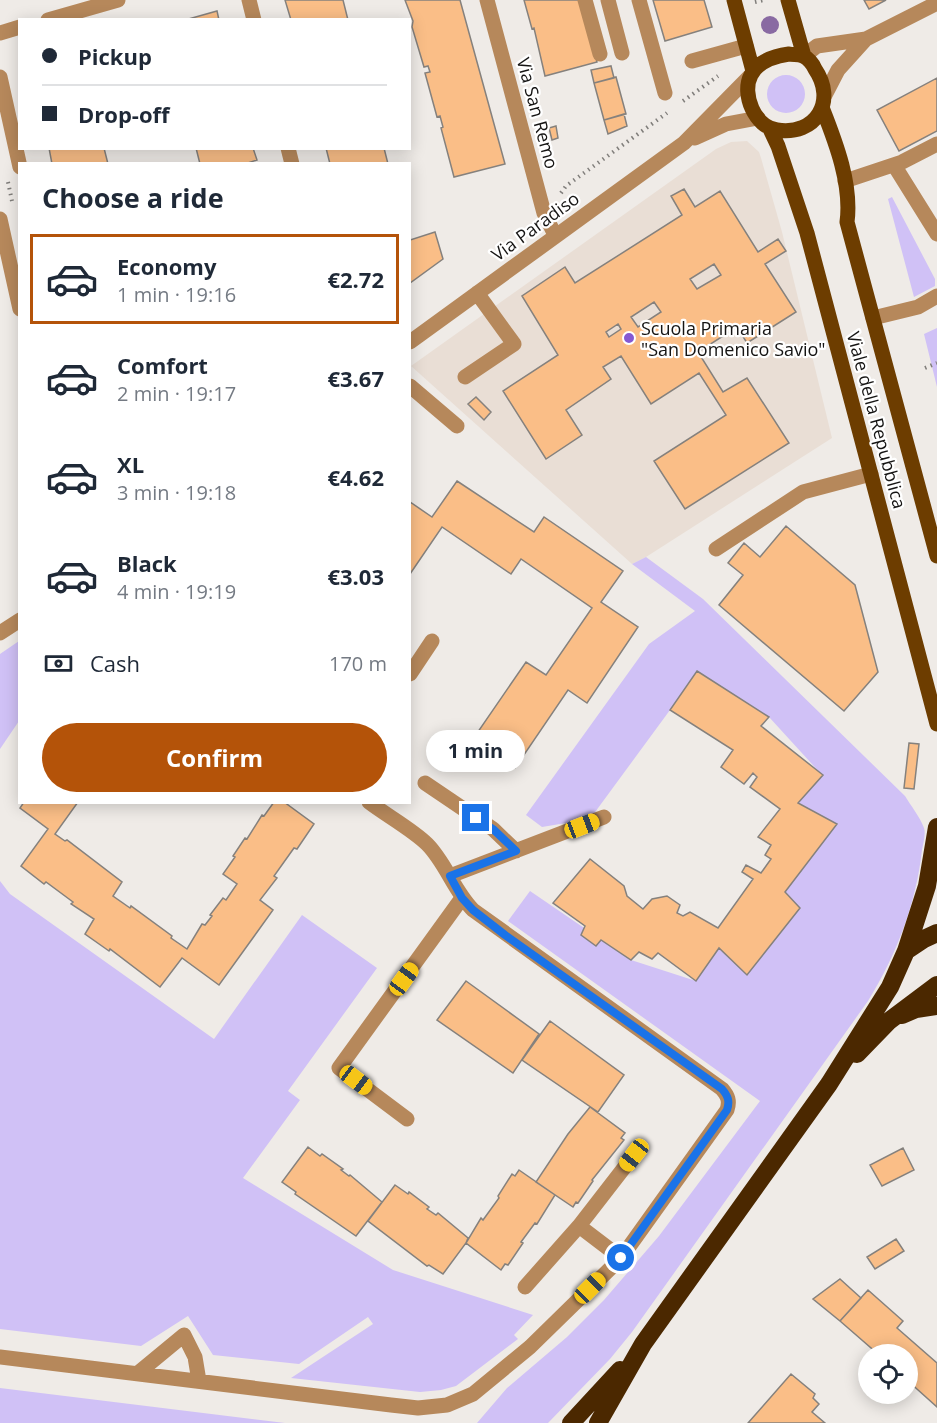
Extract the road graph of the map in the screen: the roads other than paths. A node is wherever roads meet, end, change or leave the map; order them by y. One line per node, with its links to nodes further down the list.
1 (118, 0): 10 (street)
2 (249, 0): 11 (street)
3 (487, 0): 33 (street, Via San Remo)
4 (585, 0): 17 (street)
5 (608, 0): 16 (street)
6 (639, 0): 22 (street)
7 (734, 0): 15 (main road)
8 (788, 0): 18 (main road)
9 (937, 3): 14 (street)
10 (55, 18)
11 (254, 18)
12 (18, 28): 13 (street)
13 (0, 33)
14 (866, 39): 18 (street); 23 (street)
15 (746, 46): 19 (street); 20 (main road)
16 (622, 53)
17 (600, 54)
18 (804, 56): 20 (main road); 23 (main road)
19 (692, 61)
20 (751, 74): 24 (main road); 26 (street, Via Paradiso)
21 (0, 76): 28 (street)
22 (665, 93)
23 (824, 102): 25 (main road); 30 (main road, Viale della Repubblica)
24 (758, 118): 25 (main road); 26 (street, Via Paradiso)
25 (770, 129): 43 (main road, Viale della Repubblica)
26 (684, 143): 33 (street, Via Paradiso)
27 (937, 144): 29 (street)
28 (19, 162)
29 (894, 165): 30 (street); 32 (street)
30 (845, 181): 38 (main road, Viale della Repubblica)
31 (0, 219): 34 (street)
32 (937, 234)
33 (555, 235): 36 (street, Via Paradiso)
34 (15, 270): 35 (street)
35 (18, 293)
36 (477, 293): 39 (street, Via Paradiso); 40 (street)
37 (937, 297): 38 (street)
38 (873, 318): 45 (main road, Viale della Repubblica)
39 (411, 341)
40 (465, 377)
41 (411, 387): 42 (street)
42 (457, 426)
43 (871, 474): 44 (street); 50 (main road, Viale della Repubblica)
44 (716, 549)
45 (937, 554)
46 (18, 621): 47 (street)
47 (0, 633)
48 (432, 641): 49 (street)
49 (411, 672)
50 (937, 724)
51 (425, 783): 55 (street)
52 (372, 804): 56 (street)
53 (604, 817): 55 (street)
54 (937, 826): 59 (highway)
55 (516, 851): 56 (street)
56 (450, 876): 57 (street)
57 (462, 898): 64 (street); 67 (street)
58 (937, 933): 59 (highway)
59 (906, 951): 63 (highway)
60 (937, 985): 62 (highway)
61 (937, 1006): 62 (highway)
62 (889, 1021): 63 (highway)
63 (829, 1084): 69 (highway)
64 (406, 1119)
65 (634, 1155): 66 (street)
66 (579, 1226): 67 (street); 68 (street)
67 (621, 1258): 72 (street)
68 (525, 1287)
69 (644, 1344): 73 (highway); 74 (highway)
70 (0, 1357): 71 (street)
71 (138, 1373): 72 (street); 72 (street)
72 (199, 1381)
73 (571, 1423)
74 (598, 1423)

